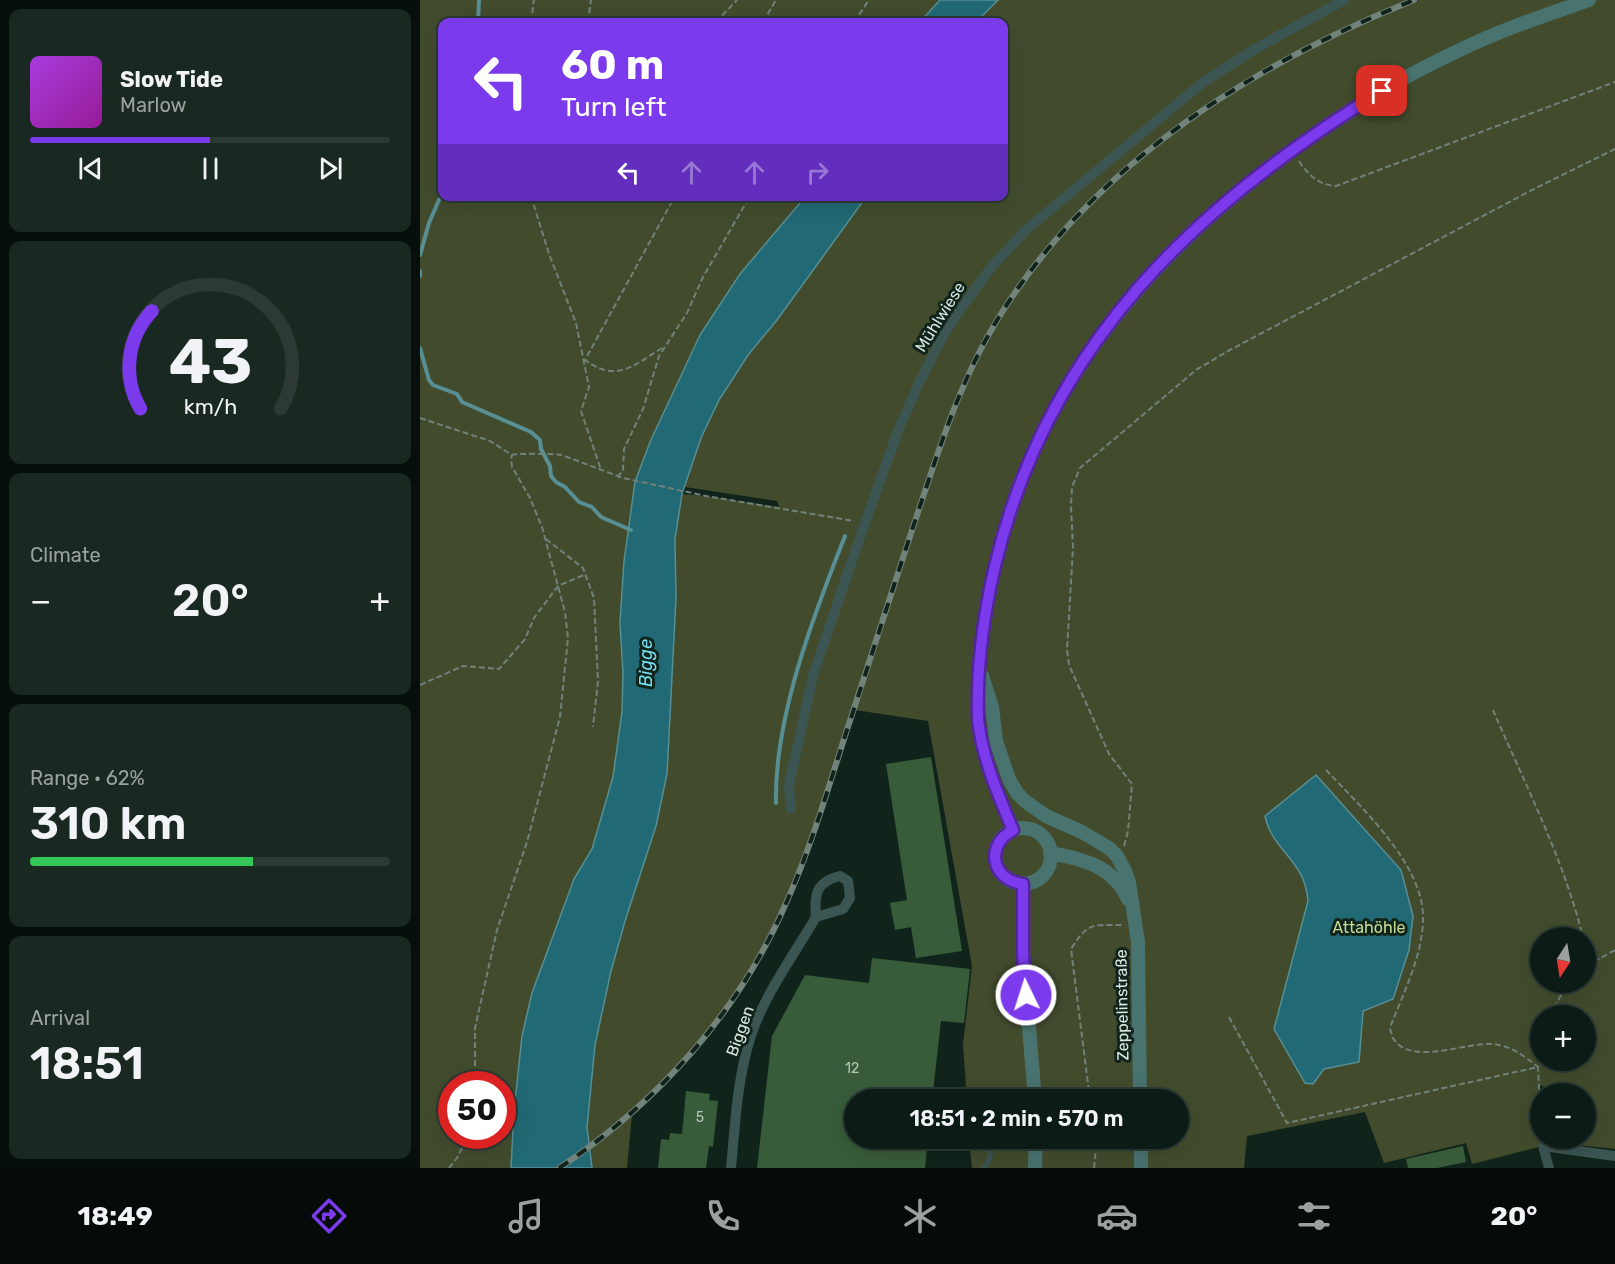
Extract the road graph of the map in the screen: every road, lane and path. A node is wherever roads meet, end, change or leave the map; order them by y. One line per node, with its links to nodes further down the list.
1 (534, 0): 8 (path)
2 (591, 0): 9 (path)
3 (737, 0): 10 (path)
4 (776, 0): 11 (path)
5 (869, 0): 12 (path)
6 (1344, 0): 25 (street, Mühlwiese)
7 (1589, 0): 15 (main road)
8 (532, 18)
9 (589, 18)
10 (720, 18)
11 (765, 18)
12 (857, 18)
13 (1615, 82): 15 (path)
14 (1615, 149): 37 (path)
15 (1292, 150): 29 (main road)
16 (533, 201): 20 (path)
17 (672, 201): 20 (path)
18 (747, 201): 19 (path)
19 (664, 347): 20 (path); 24 (path)
20 (585, 360): 23 (path)
21 (420, 418): 22 (path)
22 (512, 455): 23 (path); 26 (path)
23 (602, 472): 24 (path)
24 (616, 477): 25 (path)
25 (865, 523): 34 (street, Mühlwiese)
26 (546, 539): 27 (path); 28 (path)
27 (586, 574): 28 (path); 32 (path)
28 (558, 585): 30 (path); 48 (path)
29 (979, 667): 35 (main road); 37 (main road)
30 (420, 685)
31 (1493, 710): 42 (path)
32 (593, 727)
33 (1326, 770): 46 (path)
34 (791, 809)
35 (1013, 830): 36 (main road); 38 (main road)
36 (1050, 853): 38 (main road); 39 (main road, Zeppelinstraße)
37 (1117, 856): 39 (main road, Zeppelinstraße)
38 (1023, 884): 49 (main road)
39 (1132, 910): 41 (main road, Zeppelinstraße)
40 (816, 917): 59 (street, Biggen)
41 (1135, 926): 50 (path); 51 (main road, Zeppelinstraße)
42 (1581, 927)
43 (1615, 950): 44 (path)
44 (1596, 960)
45 (1229, 1017): 47 (path)
46 (1530, 1061)
47 (1530, 1069)
48 (475, 1071)
49 (1034, 1089)
50 (1089, 1089)
51 (1140, 1089)
52 (462, 1149): 58 (path)
53 (992, 1149): 60 (lane)
54 (1036, 1149): 61 (main road)
55 (1096, 1149): 62 (path)
56 (1141, 1149): 63 (main road)
57 (1615, 1156): 64 (street)
58 (449, 1168)
59 (731, 1168)
60 (984, 1168)
61 (1035, 1168)
62 (1094, 1168)
63 (1141, 1168)
64 (1549, 1168)

